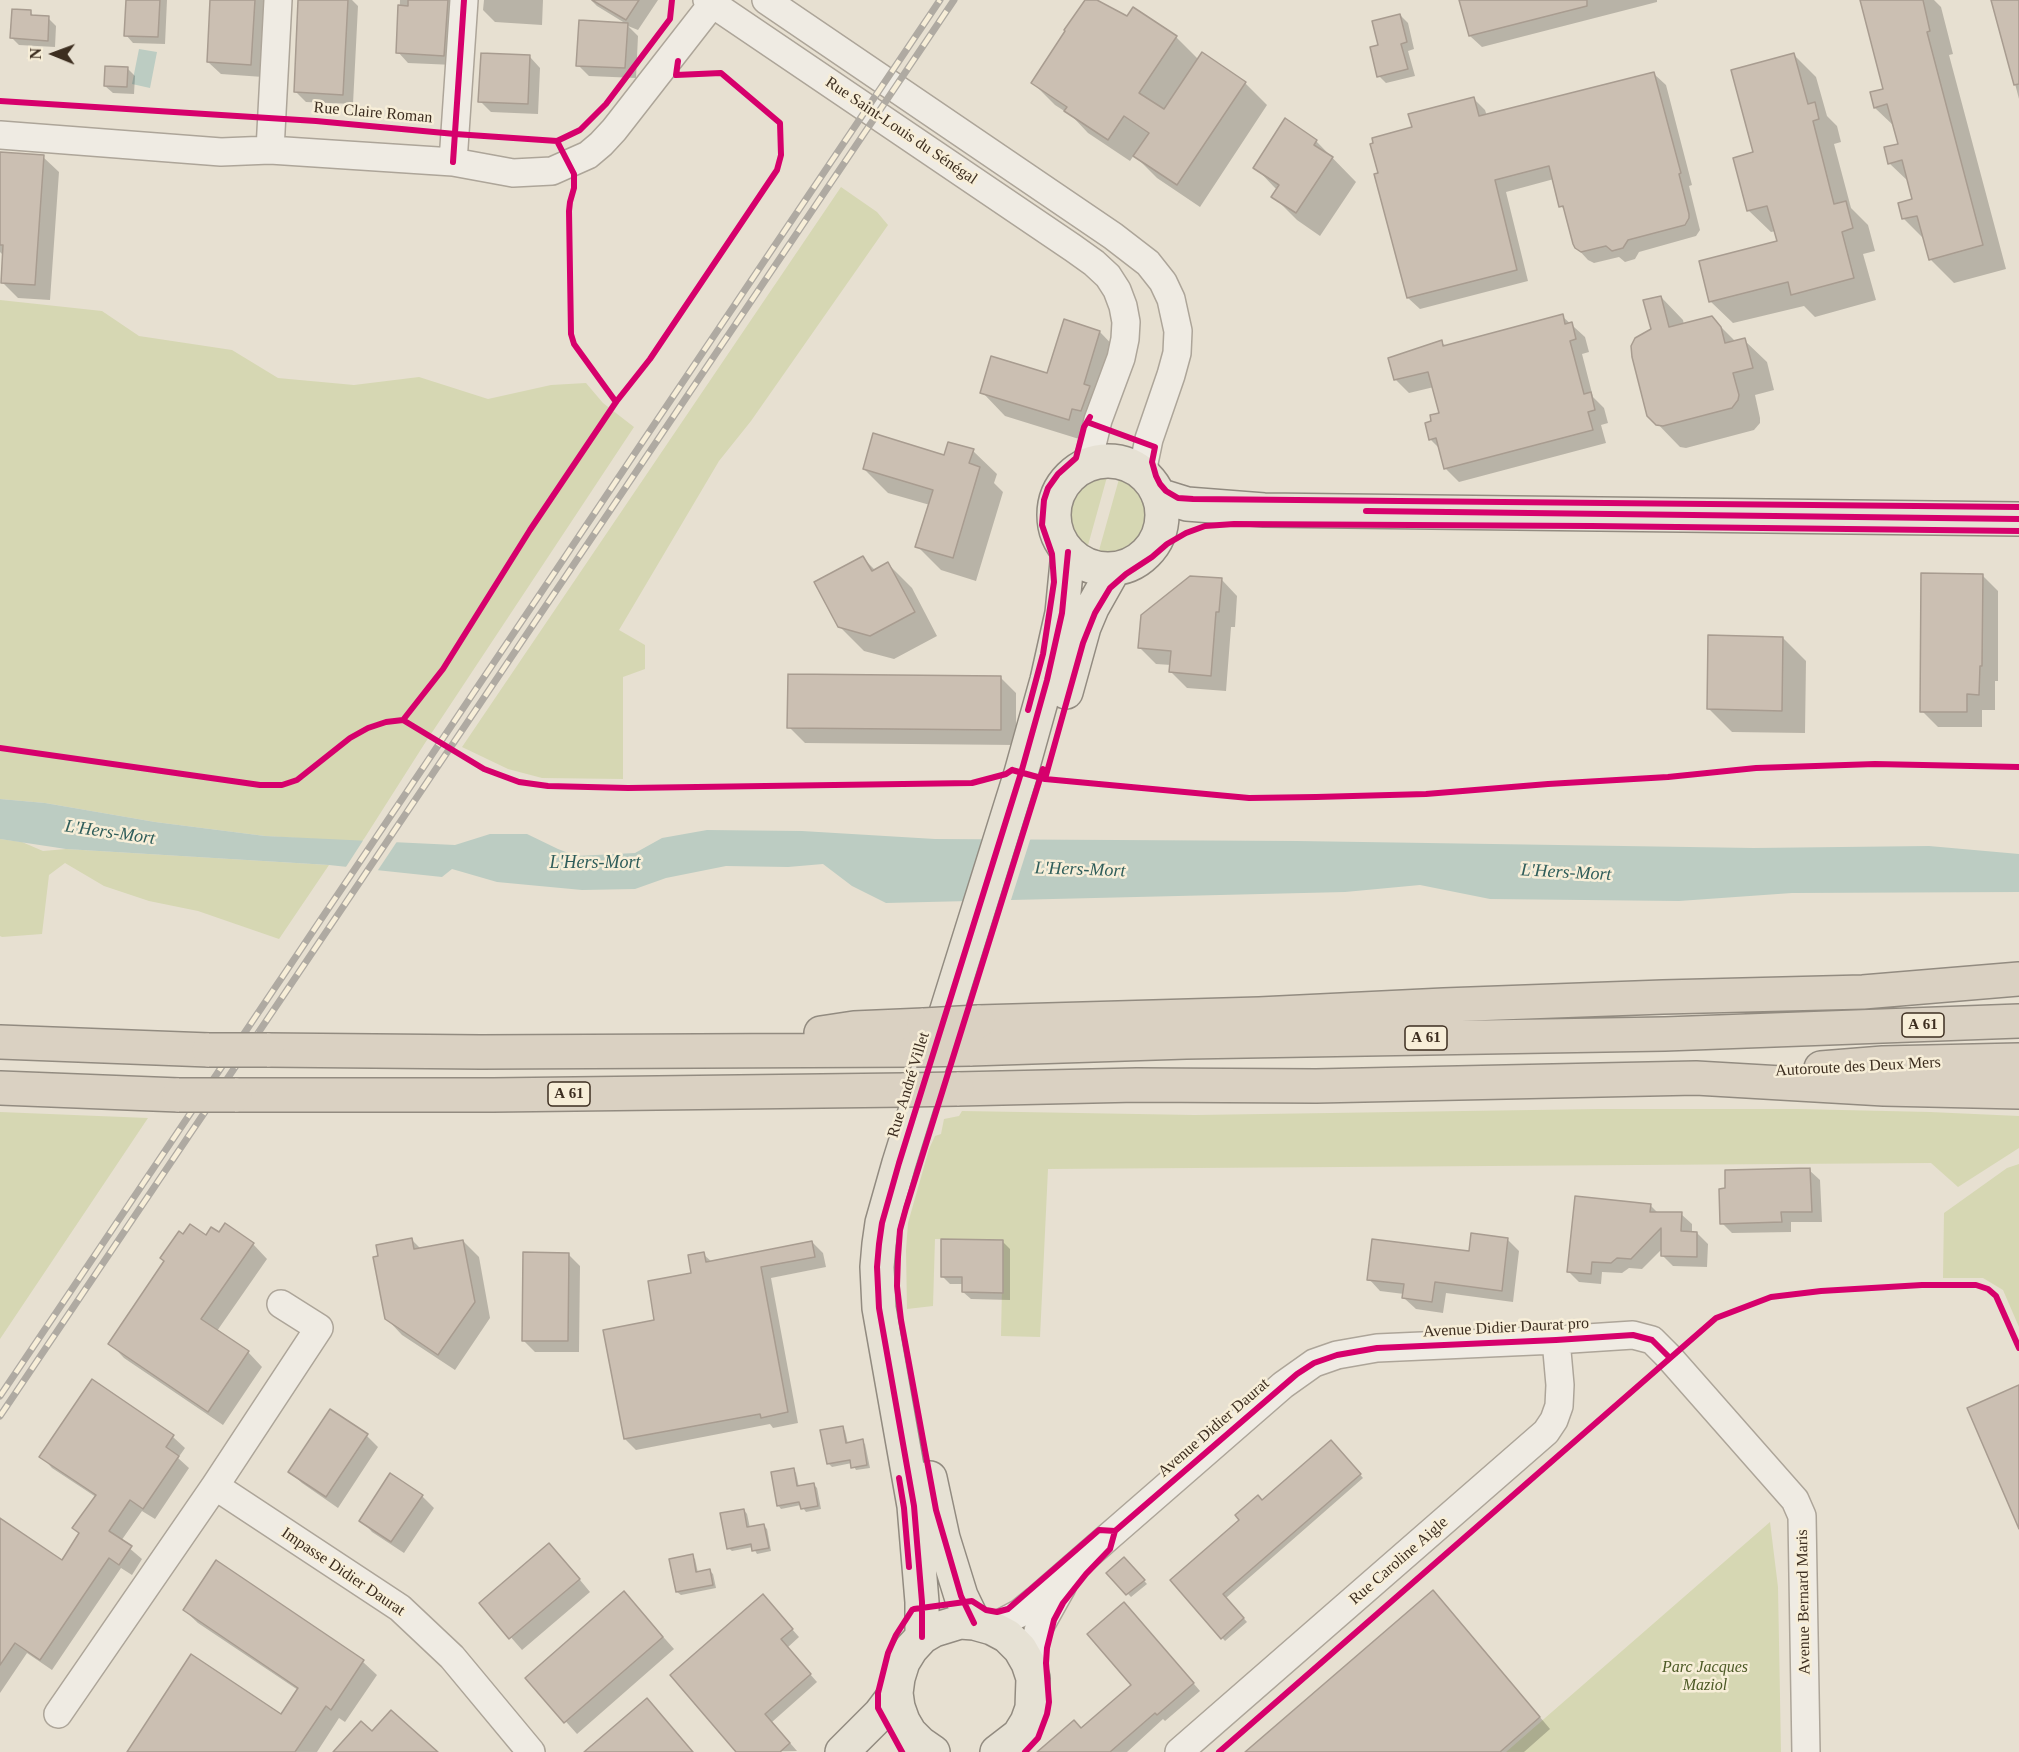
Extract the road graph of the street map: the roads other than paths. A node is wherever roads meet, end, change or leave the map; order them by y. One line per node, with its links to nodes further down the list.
1 (278, 0): 6 (street)
2 (464, 0): 7 (street)
3 (766, 0): 9 (street, Rue Saint-Louis du Sénégal)
4 (710, 2): 7 (street); 8 (street, Rue Saint-Louis du Sénégal)
5 (0, 135): 6 (street)
6 (270, 150): 7 (street)
7 (453, 162)
8 (1084, 466): 9 (main road); 13 (main road)
9 (1151, 486): 10 (main road); 12 (main road)
10 (1264, 510): 11 (main road); 12 (main road)
11 (2019, 519)
12 (1156, 539): 14 (main road)
13 (1068, 552): 14 (main road); 15 (main road, Rue André Villet)
14 (1114, 569): 15 (main road, Rue André Villet)
15 (1027, 786): 16 (main road, Rue André Villet)
16 (979, 941): 31 (main road, Rue André Villet); 32 (main road, Rue André Villet)
17 (2019, 979): 19 (highway)
18 (2019, 1021): 19 (highway, A 61)
19 (974, 1036): 20 (highway, A 61, bridge)
20 (0, 1042)
21 (2019, 1060): 22 (highway, Autoroute des Deux Mers / A 61)
22 (1696, 1078): 23 (highway, A 61, bridge); 24 (highway)
23 (0, 1088)
24 (2019, 1092)
25 (281, 1304): 29 (street)
26 (1556, 1340): 27 (street, Avenue Didier Daurat pro); 28 (street, Avenue Didier Daurat pro); 41 (street, Rue Caroline Aigle)
27 (1337, 1355): 30 (street, Avenue Didier Daurat)
28 (1669, 1358): 42 (street, Avenue Bernard Maris)
29 (215, 1486): 35 (street); 37 (street, Impasse Didier Daurat)
30 (1087, 1556): 31 (street, Avenue Didier Daurat); 33 (street, Avenue Didier Daurat)
31 (983, 1625): 32 (main road); 33 (main road)
32 (922, 1637): 34 (main road)
33 (1028, 1664): 40 (main road)
34 (896, 1693): 36 (main road); 38 (main road)
35 (58, 1714)
36 (926, 1748): 39 (main road)
37 (531, 1752)
38 (842, 1752)
39 (860, 1752)
40 (998, 1752)
41 (1179, 1752)
42 (1806, 1752)

